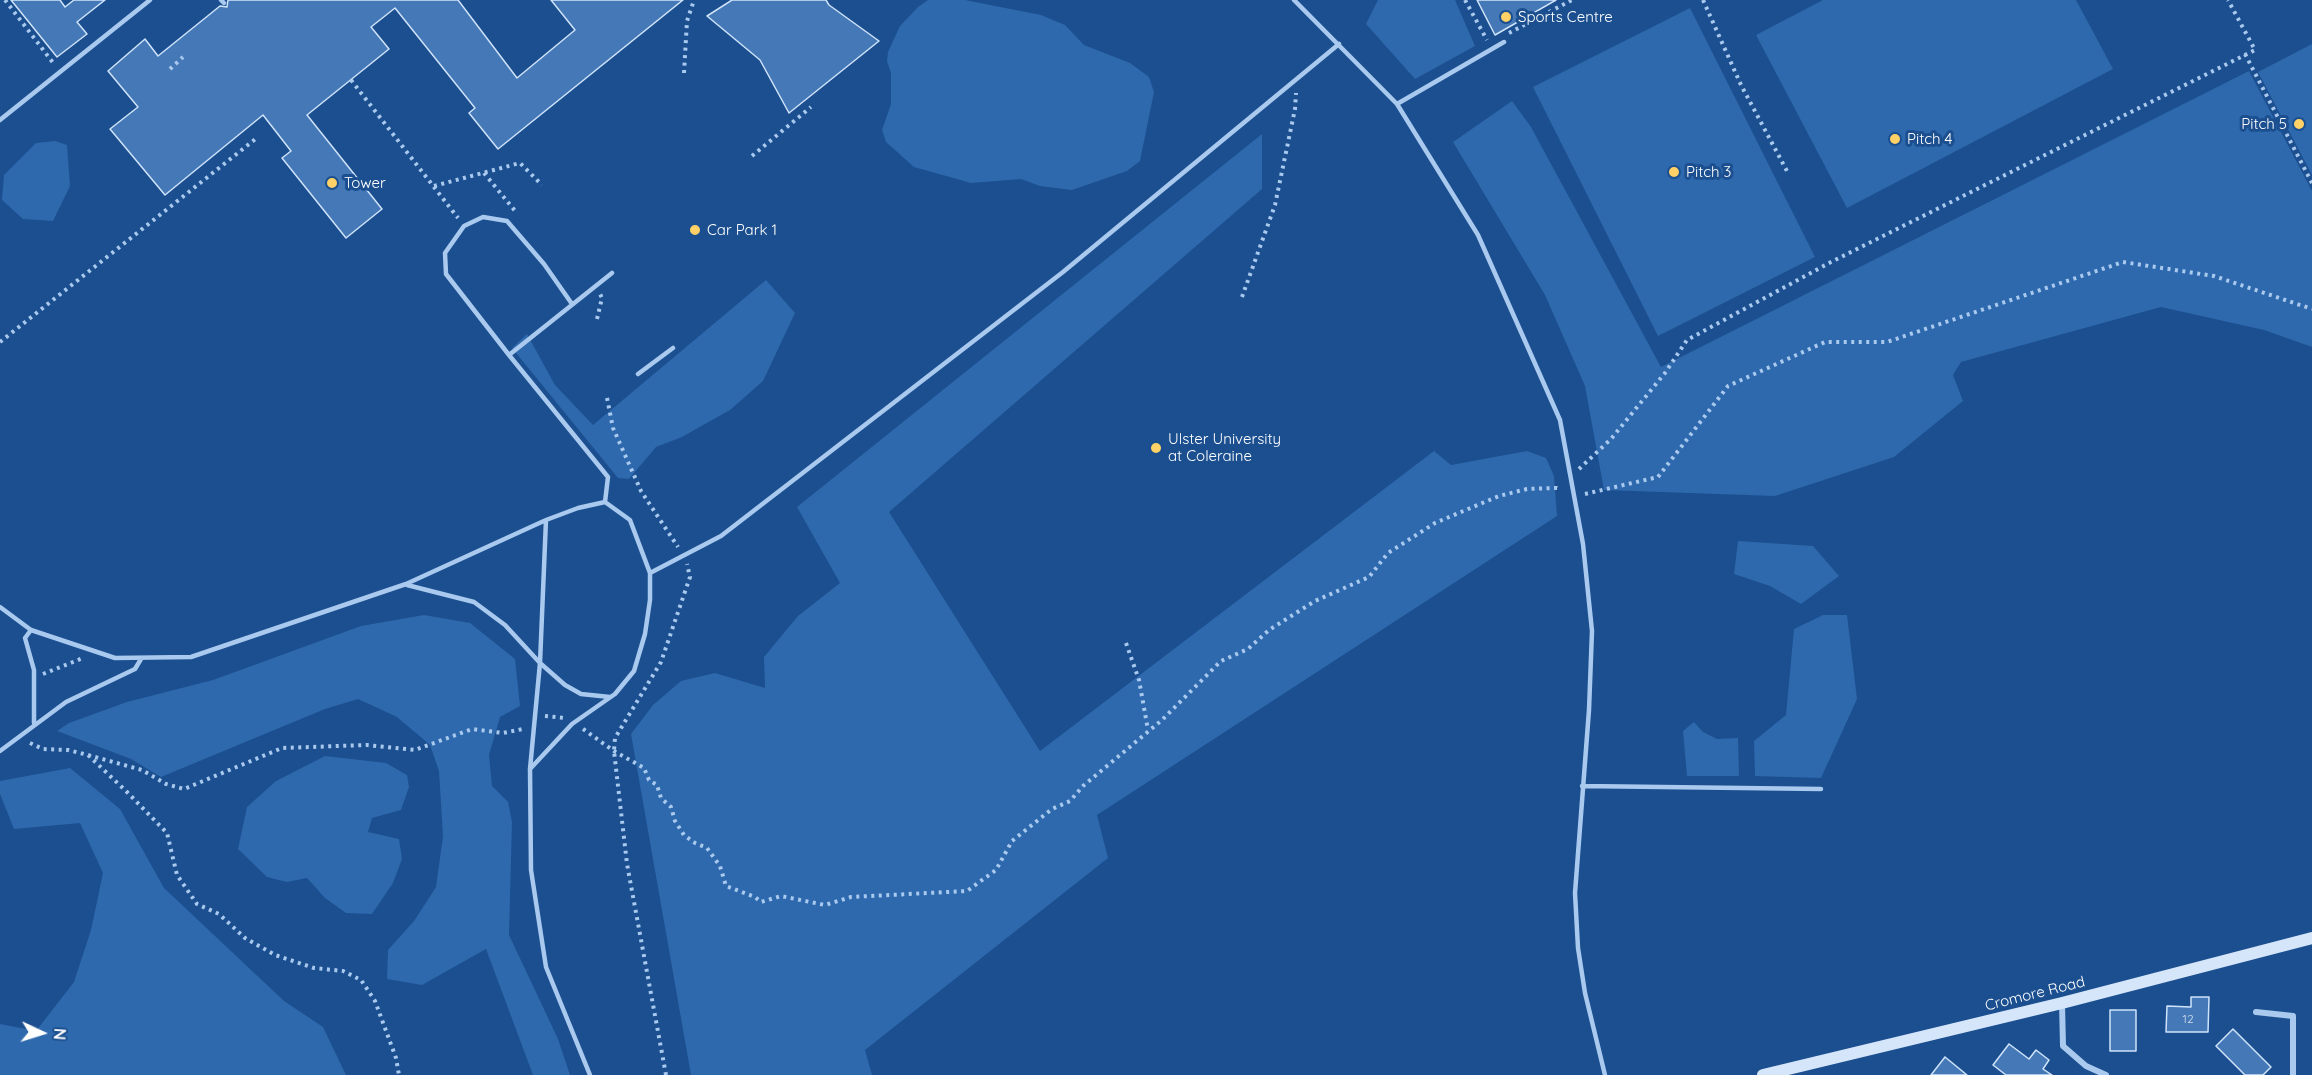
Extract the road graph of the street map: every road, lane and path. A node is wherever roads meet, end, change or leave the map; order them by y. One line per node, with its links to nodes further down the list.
1 (4, 0): 19 (path)
2 (150, 0): 19 (lane)
3 (694, 0): 20 (path)
4 (1294, 0): 10 (lane)
5 (1304, 0): 10 (lane)
6 (1465, 0): 13 (path)
7 (1572, 0): 11 (path)
8 (1703, 0): 28 (path)
9 (2228, 0): 16 (path)
10 (1300, 5): 15 (lane)
11 (1509, 33): 12 (path); 14 (path)
12 (1499, 37)
13 (1489, 42)
14 (1504, 42): 23 (lane)
15 (1339, 44): 22 (lane); 23 (lane)
16 (2245, 54): 29 (path); 42 (path)
17 (183, 57): 18 (path)
18 (170, 69)
19 (60, 71): 25 (lane)
20 (684, 73)
21 (351, 80): 31 (path)
22 (1297, 80): 34 (path); 47 (lane)
23 (1397, 104): 42 (lane)
24 (811, 107): 27 (path)
25 (0, 120)
26 (258, 137): 37 (path)
27 (752, 156)
28 (1788, 173)
29 (2312, 183)
30 (542, 185): 31 (path)
31 (434, 186): 32 (path)
32 (464, 226): 35 (lane); 39 (lane)
33 (612, 273): 35 (lane)
34 (1242, 297)
35 (572, 304): 39 (lane)
36 (2312, 309): 44 (path)
37 (0, 342)
38 (672, 348): 40 (lane)
39 (509, 355): 45 (lane)
40 (638, 374)
41 (607, 398): 47 (path)
42 (1571, 477): 43 (path); 44 (lane)
43 (1557, 488): 44 (path); 61 (path)
44 (1574, 497): 67 (lane)
45 (605, 502): 46 (lane); 48 (lane)
46 (546, 520): 49 (lane); 55 (lane)
47 (684, 555): 48 (lane); 64 (path)
48 (650, 573): 57 (lane)
49 (406, 584): 54 (lane); 55 (lane)
50 (0, 607): 51 (lane)
51 (31, 630): 53 (lane); 56 (lane)
52 (1126, 643): 61 (path)
53 (87, 648): 54 (lane); 56 (path)
54 (141, 659): 60 (lane)
55 (540, 663): 57 (lane); 58 (lane)
56 (34, 677): 60 (lane)
57 (615, 694): 59 (lane)
58 (535, 717): 59 (path); 65 (path); 66 (lane)
59 (575, 721): 64 (path); 66 (lane)
60 (34, 723): 62 (lane)
61 (1149, 731): 64 (path)
62 (18, 738): 63 (lane); 65 (path)
63 (0, 751)
64 (614, 751): 74 (path)
65 (88, 755): 72 (path)
66 (530, 769): 73 (lane)
67 (1582, 786): 68 (lane); 75 (lane)
68 (1821, 789)
69 (2312, 938): 70 (main road, Cromore Road)
70 (2062, 1003): 76 (main road, Cromore Road); 77 (street)
71 (2256, 1012): 78 (street)
72 (399, 1075)
73 (590, 1075)
74 (666, 1075)
75 (1605, 1075)
76 (1763, 1075)
77 (2106, 1075)
78 (2293, 1075)

